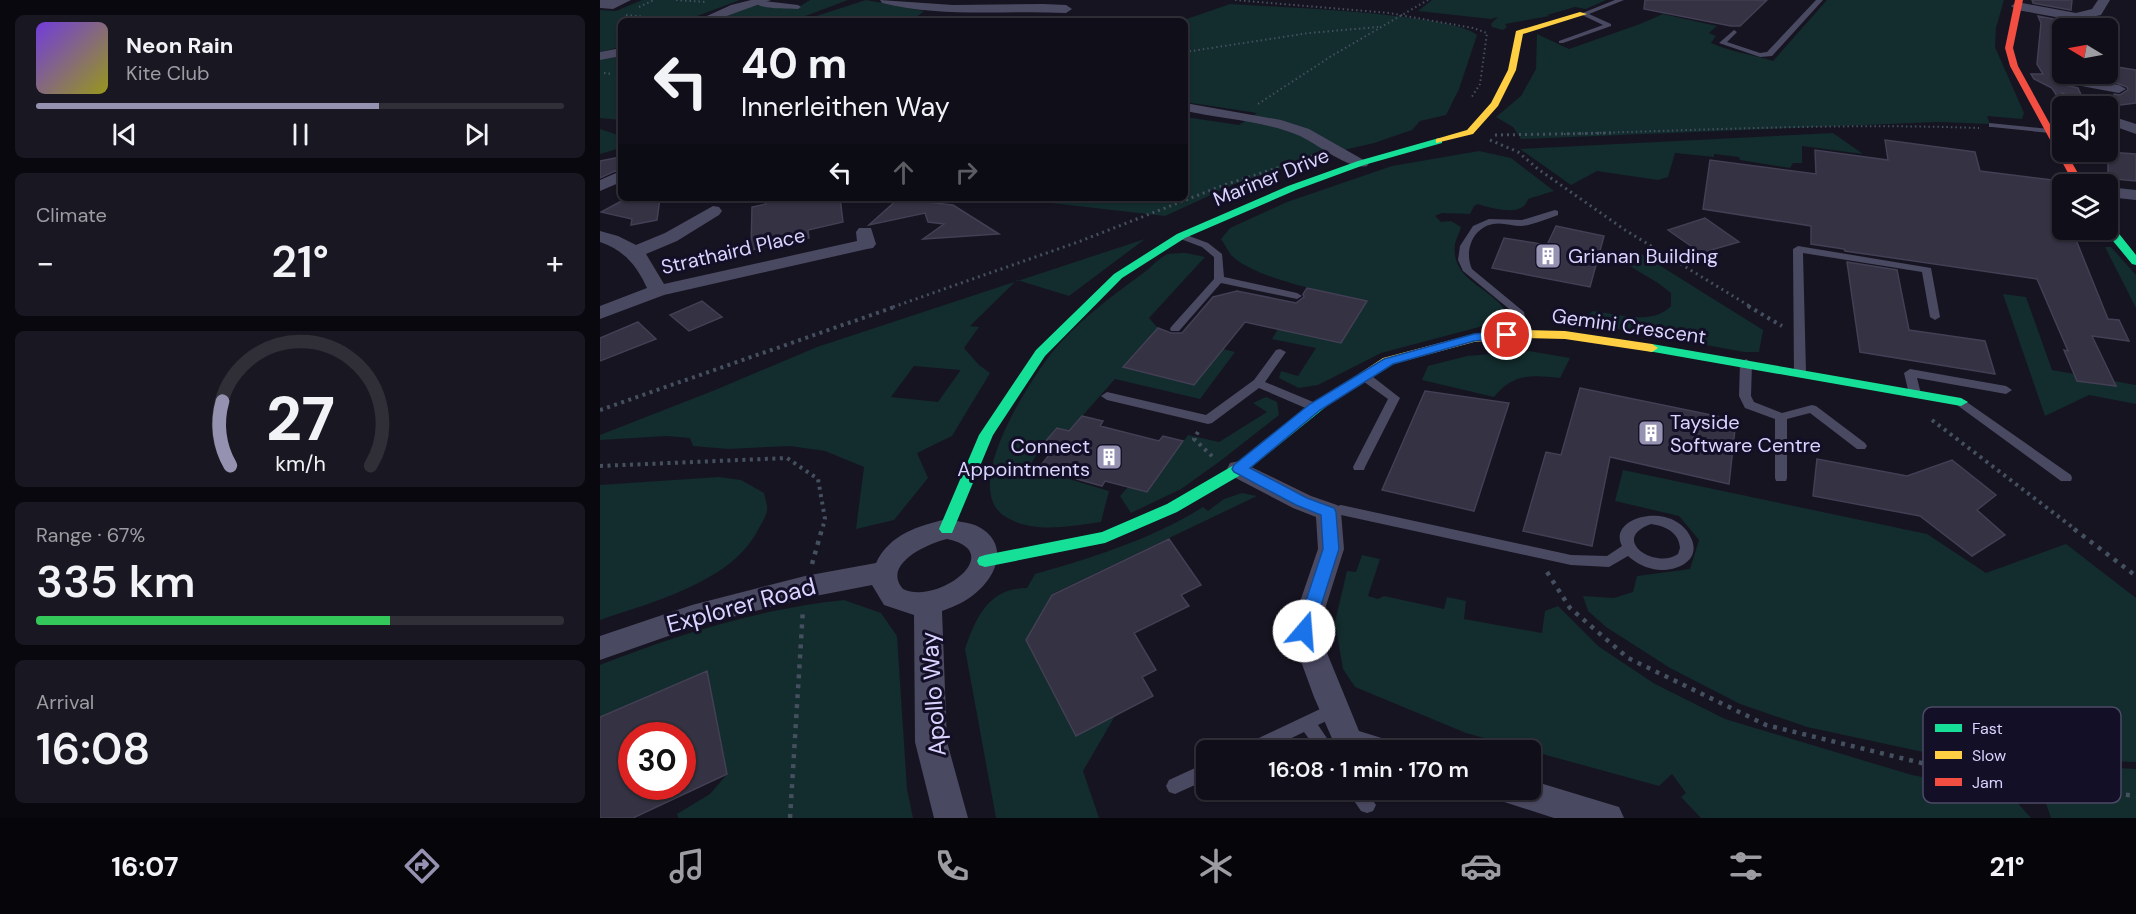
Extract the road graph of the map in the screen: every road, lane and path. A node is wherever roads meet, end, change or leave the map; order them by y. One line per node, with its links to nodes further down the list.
1 (625, 0): 13 (street)
2 (676, 0): 11 (path)
3 (886, 0): 15 (street)
4 (1080, 0): 15 (street)
5 (1235, 0): 18 (path)
6 (1428, 0): 18 (path)
7 (1621, 0): 16 (lane)
8 (1820, 0): 24 (lane)
9 (2104, 0): 19 (street)
10 (760, 1): 14 (lane); 21 (street)
11 (707, 2)
12 (2018, 3): 19 (street); 37 (street)
13 (600, 4)
14 (798, 7)
15 (1066, 9): 22 (street)
16 (1583, 14): 25 (lane); 36 (street)
17 (624, 15): 20 (path)
18 (1407, 16): 23 (path); 36 (path)
19 (2076, 17)
20 (654, 18)
21 (711, 18)
22 (1056, 18)
23 (1382, 26): 26 (path); 32 (path)
24 (1734, 32)
25 (1561, 42)
26 (1188, 52)
27 (618, 53): 28 (street)
28 (600, 56)
29 (2106, 84): 30 (street)
30 (2119, 89)
31 (1188, 108): 32 (street)
32 (1239, 116): 39 (street)
33 (2118, 123): 35 (street)
34 (1992, 125): 36 (path); 37 (lane)
35 (2136, 129)
36 (1473, 130): 39 (street, Mariner Drive); 62 (path)
37 (2050, 131): 40 (street)
38 (1315, 156): 45 (path)
39 (1361, 163): 51 (street, Mariner Drive)
40 (2074, 174)
41 (616, 178): 42 (street)
42 (600, 186)
43 (2118, 193): 44 (street)
44 (2136, 195)
45 (1188, 199)
46 (1183, 201): 73 (path)
47 (713, 211): 53 (street)
48 (1555, 213): 61 (lane)
49 (865, 232): 56 (street, Strathaird Place)
50 (600, 236): 53 (street)
51 (1181, 236): 55 (lane); 82 (street, Mariner Drive)
52 (2118, 240): 54 (street)
53 (636, 252): 56 (street)
54 (2136, 262)
55 (1219, 279): 57 (lane); 60 (lane)
56 (658, 291): 58 (street, Strathaird Place)
57 (1298, 296)
58 (600, 313)
59 (1935, 317): 62 (lane)
60 (1175, 329)
61 (1523, 334): 64 (street, Gemini Crescent); 66 (street, Gemini Crescent)
62 (1798, 336): 65 (lane)
63 (1280, 352): 67 (lane)
64 (1746, 363): 65 (street, Gemini Crescent); 74 (lane)
65 (1800, 373): 69 (street, Gemini Crescent)
66 (1364, 376): 72 (street, Gemini Crescent); 77 (lane)
67 (1258, 383): 72 (lane); 75 (lane)
68 (2006, 390): 69 (lane)
69 (1915, 394): 71 (street, Gemini Crescent); 87 (path)
70 (1107, 396): 75 (lane)
71 (1960, 402): 80 (lane)
72 (1315, 407): 78 (street, Gemini Crescent)
73 (600, 410)
74 (1781, 417): 76 (lane); 79 (lane)
75 (1208, 420): 78 (path)
76 (1861, 446)
77 (1359, 467)
78 (1239, 469): 81 (street); 85 (street, Gemini Crescent)
79 (1781, 478)
80 (2067, 478)
81 (1328, 512): 84 (lane); 90 (street)
82 (947, 529): 85 (street); 86 (street)
83 (1629, 548): 84 (lane)
84 (1534, 552): 95 (path)
85 (985, 561): 88 (street, Apollo Way)
86 (885, 572): 88 (street, Apollo Way); 89 (street, Explorer Road)
87 (2136, 576)
88 (928, 604): 103 (street, Apollo Way)
89 (600, 648)
90 (1335, 710): 91 (lane); 94 (street)
91 (1307, 723): 92 (lane); 93 (lane)
92 (1271, 740)
93 (1320, 740)
94 (1348, 740)
95 (1923, 763)
96 (1196, 776): 97 (lane)
97 (1175, 786)
98 (2121, 793): 99 (path)
99 (2136, 795)
100 (1541, 798): 104 (street)
101 (1363, 800): 102 (lane)
102 (1367, 805)
103 (951, 818)
104 (1607, 818)

